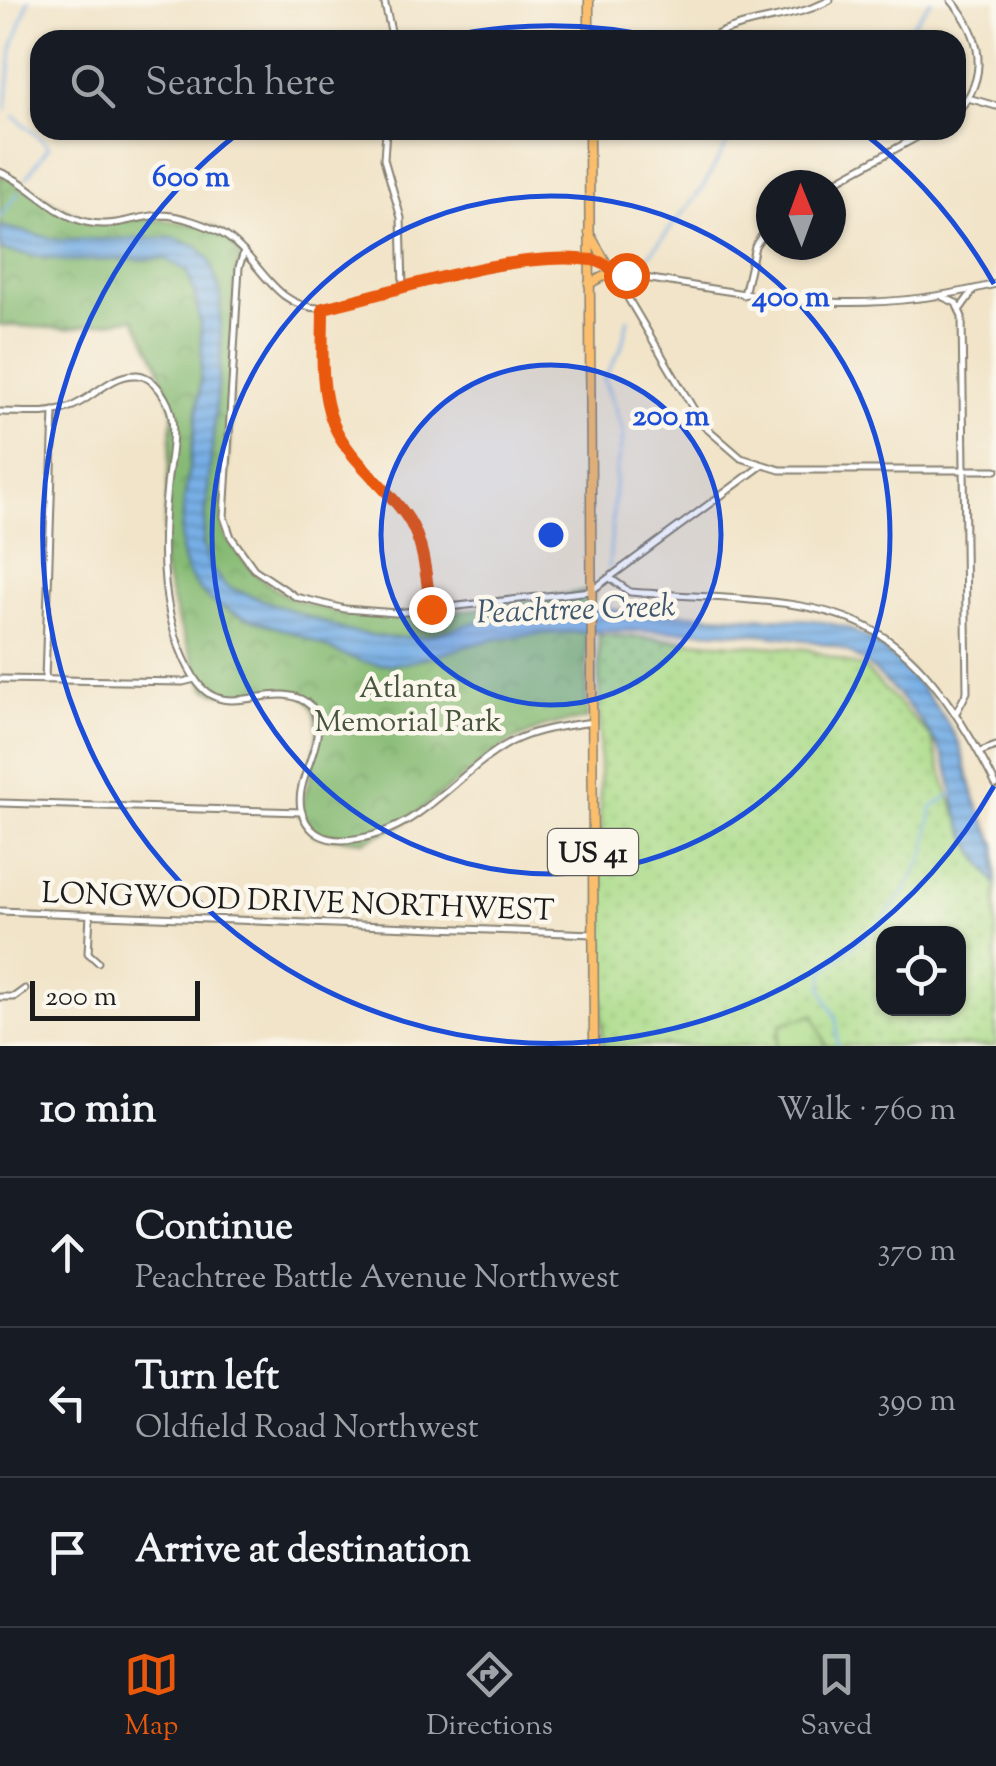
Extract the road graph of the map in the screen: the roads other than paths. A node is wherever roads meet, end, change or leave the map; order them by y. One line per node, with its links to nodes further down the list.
1 (384, 0): 5 (street)
2 (589, 0): 6 (main road)
3 (830, 0): 7 (street)
4 (951, 0): 8 (street)
5 (392, 30)
6 (589, 30)
7 (724, 30)
8 (968, 98): 9 (street); 10 (street)
9 (966, 100)
10 (996, 106)
11 (385, 140): 23 (street)
12 (589, 140): 16 (main road, US 41)
13 (912, 140): 15 (street)
14 (0, 172): 18 (street)
15 (846, 176)
16 (588, 233): 19 (main road, US 41); 20 (main road)
17 (756, 244): 25 (street)
18 (244, 252): 27 (street); 36 (street)
19 (589, 260): 20 (street); 21 (main road, US 41); 23 (street)
20 (613, 274): 21 (main road); 25 (street); 31 (street)
21 (589, 284): 35 (main road, US 41)
22 (996, 284): 24 (street)
23 (403, 287): 27 (street)
24 (974, 290): 26 (street); 28 (street)
25 (744, 296): 26 (street)
26 (943, 297): 28 (street)
27 (323, 308): 36 (street)
28 (960, 309): 32 (street)
29 (54, 411): 30 (street); 37 (street); 39 (street)
30 (0, 412)
31 (761, 466): 32 (street); 34 (street)
32 (964, 470): 33 (street); 40 (street)
33 (996, 470)
34 (610, 578): 35 (street); 40 (street)
35 (591, 591): 36 (street); 41 (main road, US 41)
36 (431, 609)
37 (195, 678): 39 (street); 46 (street)
38 (0, 679): 39 (street)
39 (46, 680)
40 (957, 712): 43 (street)
41 (593, 722): 46 (street); 49 (main road, US 41)
42 (996, 746): 43 (street)
43 (979, 752): 44 (street)
44 (996, 785)
45 (0, 803): 46 (street)
46 (302, 812)
47 (0, 911): 48 (street, LONGWOOD DRIVE NORTHWEST)
48 (90, 914): 49 (street, LONGWOOD DRIVE NORTHWEST); 50 (street)
49 (593, 934): 53 (main road, US 41)
50 (98, 962)
51 (26, 989): 52 (street)
52 (0, 997)
53 (594, 1046)

